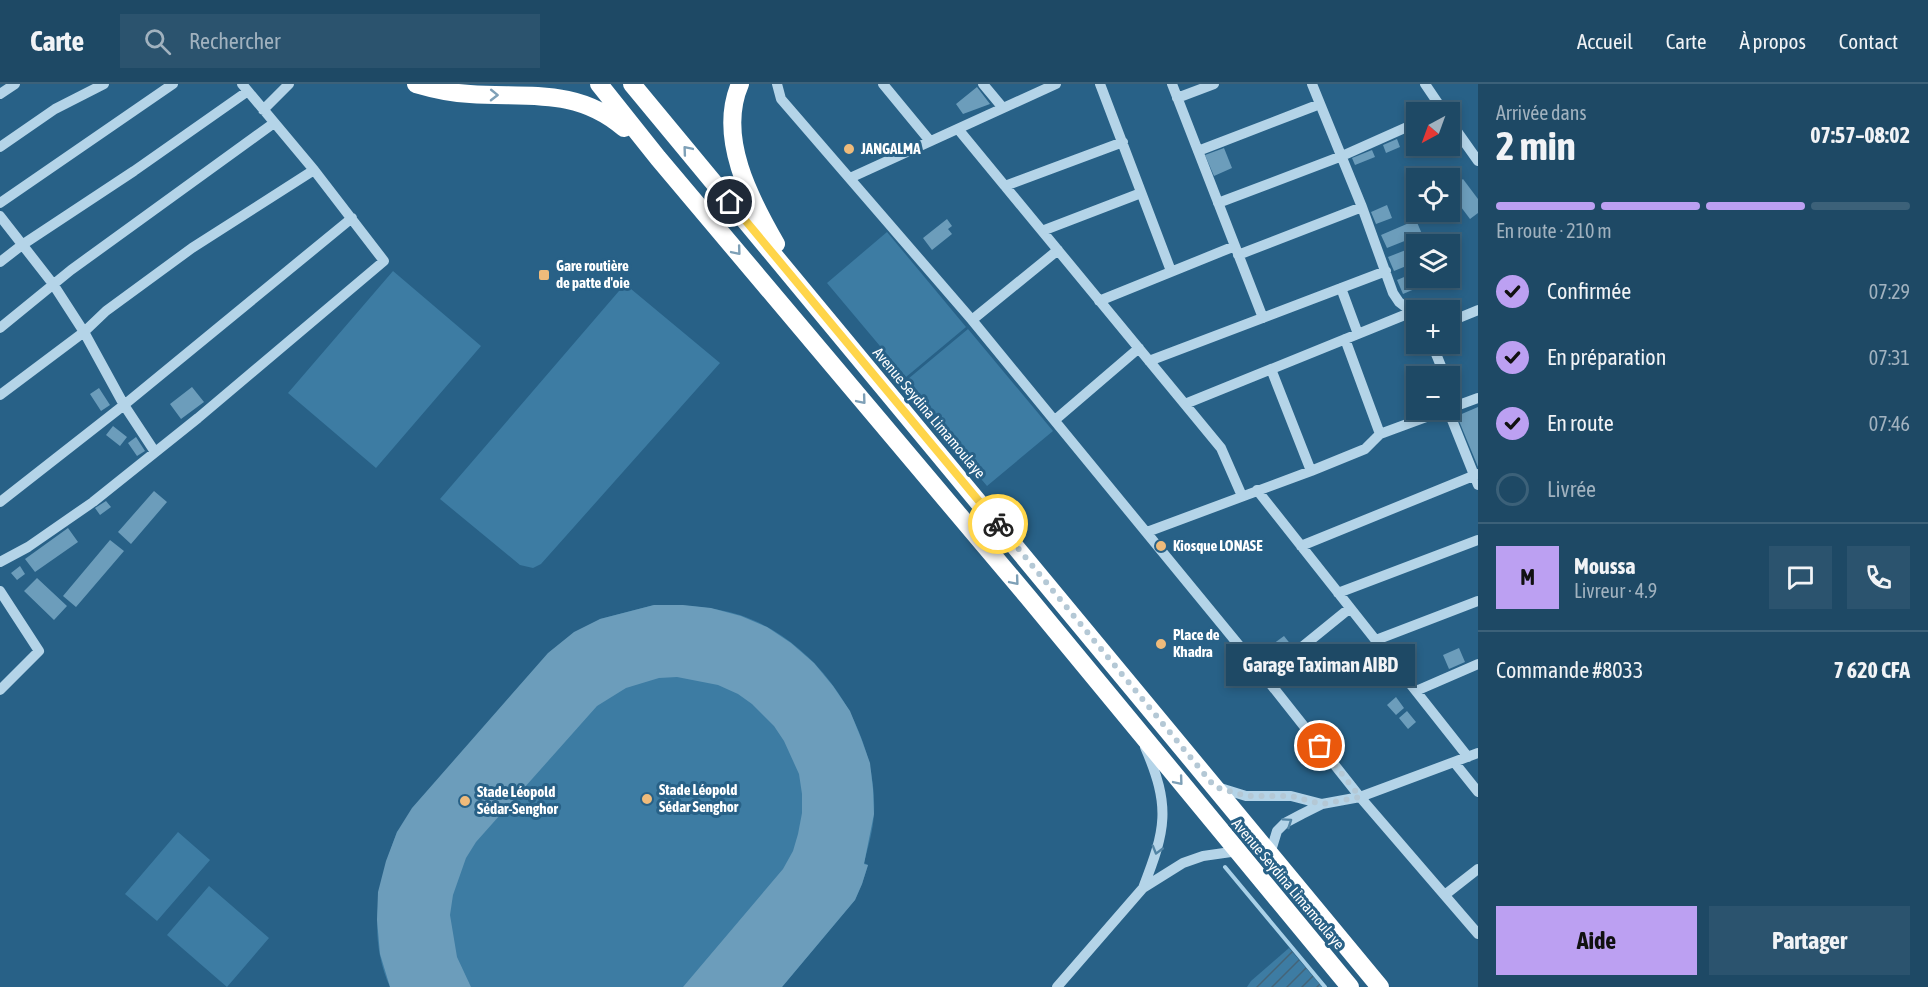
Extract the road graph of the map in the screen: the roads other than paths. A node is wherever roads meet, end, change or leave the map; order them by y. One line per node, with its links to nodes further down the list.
1 (15, 84): 19 (street)
2 (104, 84): 31 (street)
3 (173, 84): 40 (street)
4 (289, 84): 24 (street)
5 (416, 84): 34 (highway, one-way to 34)
6 (598, 84): 34 (highway, Avenue Seydina Limamoulaye)
7 (632, 84): 53 (highway, Avenue Seydina Limamoulaye, one-way to 7)
8 (740, 84): 53 (highway)
9 (777, 84): 37 (street)
10 (883, 84): 29 (street)
11 (983, 84): 23 (street)
12 (1056, 84): 23 (street)
13 (1100, 84): 30 (street)
14 (1172, 84): 20 (street)
15 (1214, 84): 20 (street)
16 (1312, 84): 22 (street)
17 (1425, 84): 21 (street)
18 (245, 87): 24 (street); 46 (street)
19 (0, 94)
20 (1177, 98): 32 (street)
21 (1436, 102)
22 (1320, 104): 32 (street); 33 (street)
23 (1003, 108): 27 (street)
24 (263, 110): 25 (street)
25 (274, 123): 36 (street); 52 (street)
26 (1406, 127): 33 (street)
27 (958, 129): 29 (street); 38 (street)
28 (1460, 136): 35 (street)
29 (930, 141): 37 (street)
30 (1123, 142): 38 (street); 39 (street)
31 (0, 147)
32 (1198, 151): 41 (street)
33 (1342, 156): 41 (street); 42 (street)
34 (658, 158): 97 (highway, Avenue Seydina Limamoulaye, one-way to 97)
35 (1478, 161)
36 (314, 170): 44 (street); 63 (street)
37 (850, 178): 61 (street)
38 (1005, 186): 45 (street)
39 (1141, 193): 45 (street); 50 (street)
40 (0, 203)
41 (1218, 203): 48 (street)
42 (1362, 207): 48 (street); 51 (street)
43 (0, 216): 46 (street)
44 (352, 218): 72 (street); 78 (street)
45 (1042, 231): 47 (street)
46 (22, 245): 49 (street); 52 (street)
47 (1058, 250): 55 (street); 61 (street)
48 (1237, 251): 50 (street); 60 (street)
49 (0, 262)
50 (1171, 271): 55 (street)
51 (1386, 271): 54 (street); 56 (street)
52 (53, 284): 62 (street); 63 (street)
53 (801, 287): 100 (highway, Avenue Seydina Limamoulaye)
54 (1341, 288): 60 (street); 64 (street)
55 (1100, 301): 66 (street)
56 (1406, 308)
57 (1478, 310): 59 (street)
58 (1406, 317): 64 (street)
59 (1460, 317)
60 (1263, 318): 67 (street)
61 (972, 320): 74 (street)
62 (0, 328)
63 (84, 332): 69 (street); 72 (street)
64 (1358, 334): 65 (street)
65 (1345, 339): 68 (street); 77 (street)
66 (1138, 348): 67 (street); 74 (street)
67 (1149, 361): 71 (street)
68 (1271, 369): 71 (street); 79 (street)
69 (0, 395)
70 (1478, 398): 73 (street)
71 (1185, 404): 82 (street)
72 (124, 405): 78 (street); 83 (street)
73 (1460, 405)
74 (1055, 420): 84 (street)
75 (1419, 420): 77 (street)
76 (1456, 420): 80 (street)
77 (1380, 434): 79 (street)
78 (155, 452): 87 (street)
79 (1311, 471): 81 (street)
80 (1477, 478): 86 (street)
81 (1257, 490): 82 (street); 86 (street)
82 (1242, 496): 84 (street)
83 (0, 502)
84 (1147, 532): 94 (street)
85 (1478, 540): 88 (street)
86 (1301, 546): 88 (street)
87 (0, 562)
88 (1338, 593): 91 (street)
89 (1, 596): 95 (street)
90 (1478, 601): 92 (street)
91 (1350, 608): 92 (street); 94 (street)
92 (1376, 640): 96 (street)
93 (1478, 664): 96 (street)
94 (1265, 676): 102 (street)
95 (0, 690)
96 (1416, 691): 98 (street)
97 (1139, 733): 104 (highway, Avenue Seydina Limamoulaye, one-way to 104); 107 (street, one-way to 107)
98 (1473, 755): 99 (street)
99 (1454, 762): 101 (street); 102 (street)
100 (1215, 787): 103 (street); 105 (highway, Avenue Seydina Limamoulaye)
101 (1478, 792)
102 (1360, 797): 103 (street); 108 (street)
103 (1322, 804): 105 (street, one-way to 103)
104 (1238, 851): 107 (street); 111 (highway, Avenue Seydina Limamoulaye)
105 (1270, 854): 112 (highway, Avenue Seydina Limamoulaye)
106 (1478, 869): 108 (street)
107 (1143, 888): 110 (street)
108 (1446, 894): 109 (street)
109 (1478, 934)
110 (1057, 987)
111 (1350, 987)
112 (1380, 987)

